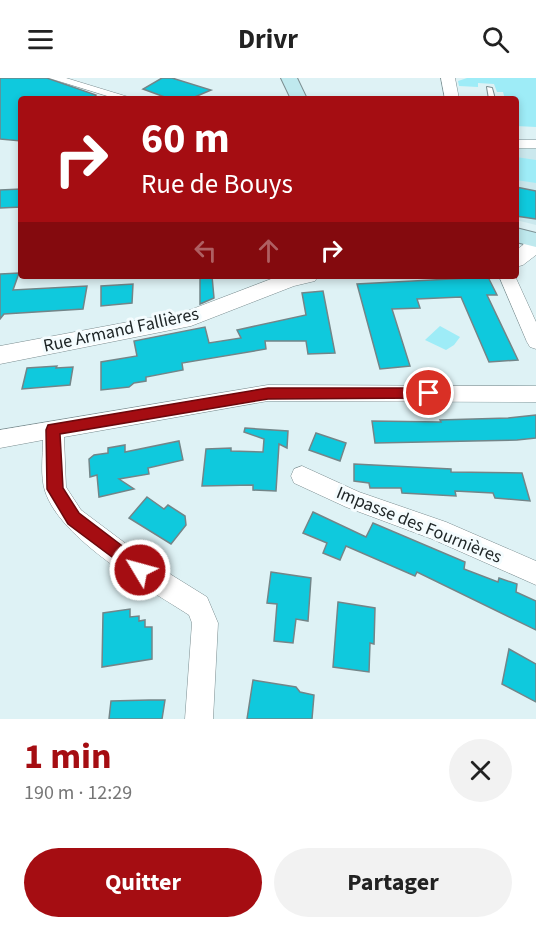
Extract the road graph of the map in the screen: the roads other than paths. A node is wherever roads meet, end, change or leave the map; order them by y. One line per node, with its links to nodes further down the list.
1 (54, 78): 5 (street)
2 (289, 78): 6 (main road)
3 (450, 79): 7 (street)
4 (489, 88): 8 (lane)
5 (118, 96)
6 (299, 96)
7 (452, 96)
8 (491, 96)
9 (519, 144): 10 (street)
10 (536, 144)
11 (529, 238): 12 (street)
12 (519, 258)
13 (294, 279): 16 (street, Rue Armand Fallières)
14 (508, 279): 15 (street)
15 (536, 342)
16 (0, 355)
17 (536, 394): 18 (street)
18 (53, 430): 19 (street); 22 (street)
19 (0, 440)
20 (302, 476): 21 (street, Impasse des Fournières)
21 (536, 573)
22 (199, 719)

